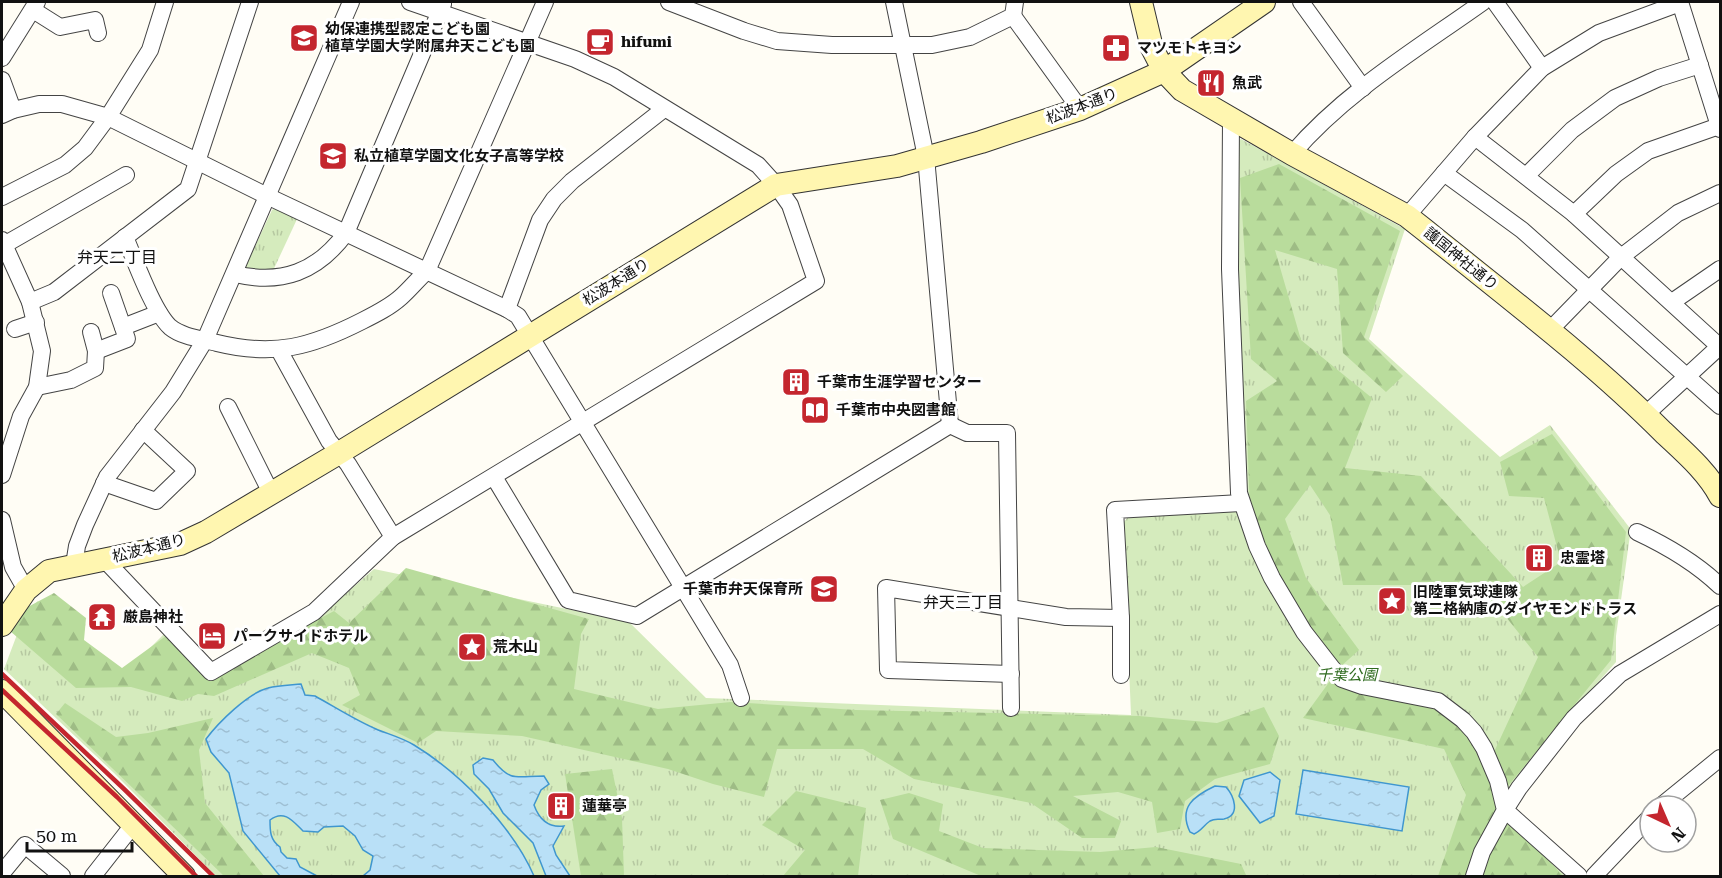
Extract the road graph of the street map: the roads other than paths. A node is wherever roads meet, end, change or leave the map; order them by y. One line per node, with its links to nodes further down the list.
1 (165, 2): 30 (street)
2 (250, 2): 36 (street)
3 (351, 2): 42 (street)
4 (410, 2): 15 (street)
5 (545, 2): 18 (street)
6 (669, 2): 19 (street)
7 (894, 2): 19 (street)
8 (1141, 2): 23 (street, 護国神社通り)
9 (1264, 2): 23 (street, 松波本通り)
10 (1301, 2): 25 (street)
11 (1483, 2): 25 (street)
12 (1495, 2): 22 (street)
13 (1680, 2): 21 (street); 22 (street)
14 (35, 6): 17 (street); 20 (street)
15 (442, 7): 18 (street); 46 (street)
16 (1014, 9): 19 (street); 28 (street)
17 (98, 33)
18 (527, 43): 27 (street); 52 (street)
19 (903, 46): 35 (street)
20 (2, 58)
21 (1700, 64): 26 (street); 39 (street)
22 (1542, 68): 33 (street)
23 (1164, 70): 28 (street, 松波本通り); 31 (street, 護国神社通り)
24 (2, 80): 29 (street)
25 (1363, 88): 34 (street)
26 (1715, 92): 32 (street)
27 (664, 109): 40 (street); 58 (street)
28 (1080, 109): 35 (street, 松波本通り)
29 (7, 113): 30 (street)
30 (108, 117): 36 (street); 43 (street)
31 (1231, 120): 34 (street, 護国神社通り); 84 (street)
32 (1720, 127): 44 (street)
33 (1474, 137): 37 (street); 39 (street)
34 (1292, 154): 45 (street, 護国神社通り)
35 (926, 157): 40 (street, 松波本通り); 76 (street)
36 (198, 162): 42 (street); 47 (street)
37 (1444, 173): 45 (street); 54 (street)
38 (126, 175): 48 (street)
39 (1526, 176): 44 (street)
40 (776, 184): 65 (street, 松波本通り); 75 (street)
41 (1720, 193): 49 (street)
42 (267, 196): 46 (street); 53 (street)
43 (2, 197)
44 (1574, 214): 49 (street)
45 (1407, 216): 63 (street, 護国神社通り)
46 (346, 233): 52 (street); 53 (street)
47 (124, 237): 56 (street); 59 (street)
48 (3, 243): 50 (street)
49 (1621, 256): 54 (street); 57 (street)
50 (7, 267): 56 (street)
51 (1720, 269): 57 (street)
52 (427, 271): 58 (street); 68 (street)
53 (235, 274): 66 (street)
54 (1589, 290): 63 (street); 70 (street)
55 (111, 293): 61 (street)
56 (30, 302): 60 (street)
57 (1672, 303): 67 (street)
58 (507, 309): 65 (street)
59 (159, 313): 61 (street); 66 (street)
60 (36, 322): 62 (street); 71 (street)
61 (123, 327): 69 (street)
62 (15, 328)
63 (1549, 331): 74 (street, 護国神社通り)
64 (92, 332): 69 (street)
65 (529, 335): 75 (street); 78 (street, 松波本通り)
66 (205, 340): 68 (street); 77 (street)
67 (1720, 346): 70 (street)
68 (279, 350): 78 (street)
69 (96, 351): 71 (street)
70 (1686, 376): 72 (street); 74 (street)
71 (37, 387): 79 (street)
72 (1720, 406)
73 (228, 407): 82 (street)
74 (1646, 414): 83 (street, 護国神社通り)
75 (583, 423): 80 (street); 91 (street)
76 (950, 425): 91 (street); 93 (street)
77 (143, 430): 81 (street); 81 (street)
78 (339, 453): 82 (street, 松波本通り); 87 (street)
79 (2, 475)
80 (494, 477): 87 (street); 91 (street)
81 (104, 483): 89 (street)
82 (271, 493): 88 (street, 松波本通り)
83 (1720, 496)
84 (1241, 503): 95 (street); 104 (street)
85 (2, 520): 92 (street)
86 (1637, 532): 90 (street)
87 (393, 537): 88 (street)
88 (104, 559): 89 (street, 松波本通り)
89 (74, 565): 92 (street, 松波本通り)
90 (1720, 586)
91 (683, 587): 100 (street)
92 (26, 590): 96 (street, 松波本通り)
93 (1011, 607): 95 (street); 97 (street); 97 (street)
94 (1720, 614): 104 (street)
95 (1121, 618): 98 (street)
96 (2, 625)
97 (1011, 674): 101 (street)
98 (1121, 675)
99 (2, 691): 105 (street)
100 (741, 698)
101 (1011, 708)
102 (1720, 758): 103 (street)
103 (1676, 794)
104 (1505, 810): 111 (street); 112 (street)
105 (133, 825): 109 (street); 110 (street)
106 (1638, 830): 113 (street)
107 (2, 873): 108 (street)
108 (62, 876)
109 (93, 876)
110 (184, 876)
111 (1474, 876)
112 (1579, 876)
113 (1594, 876)

